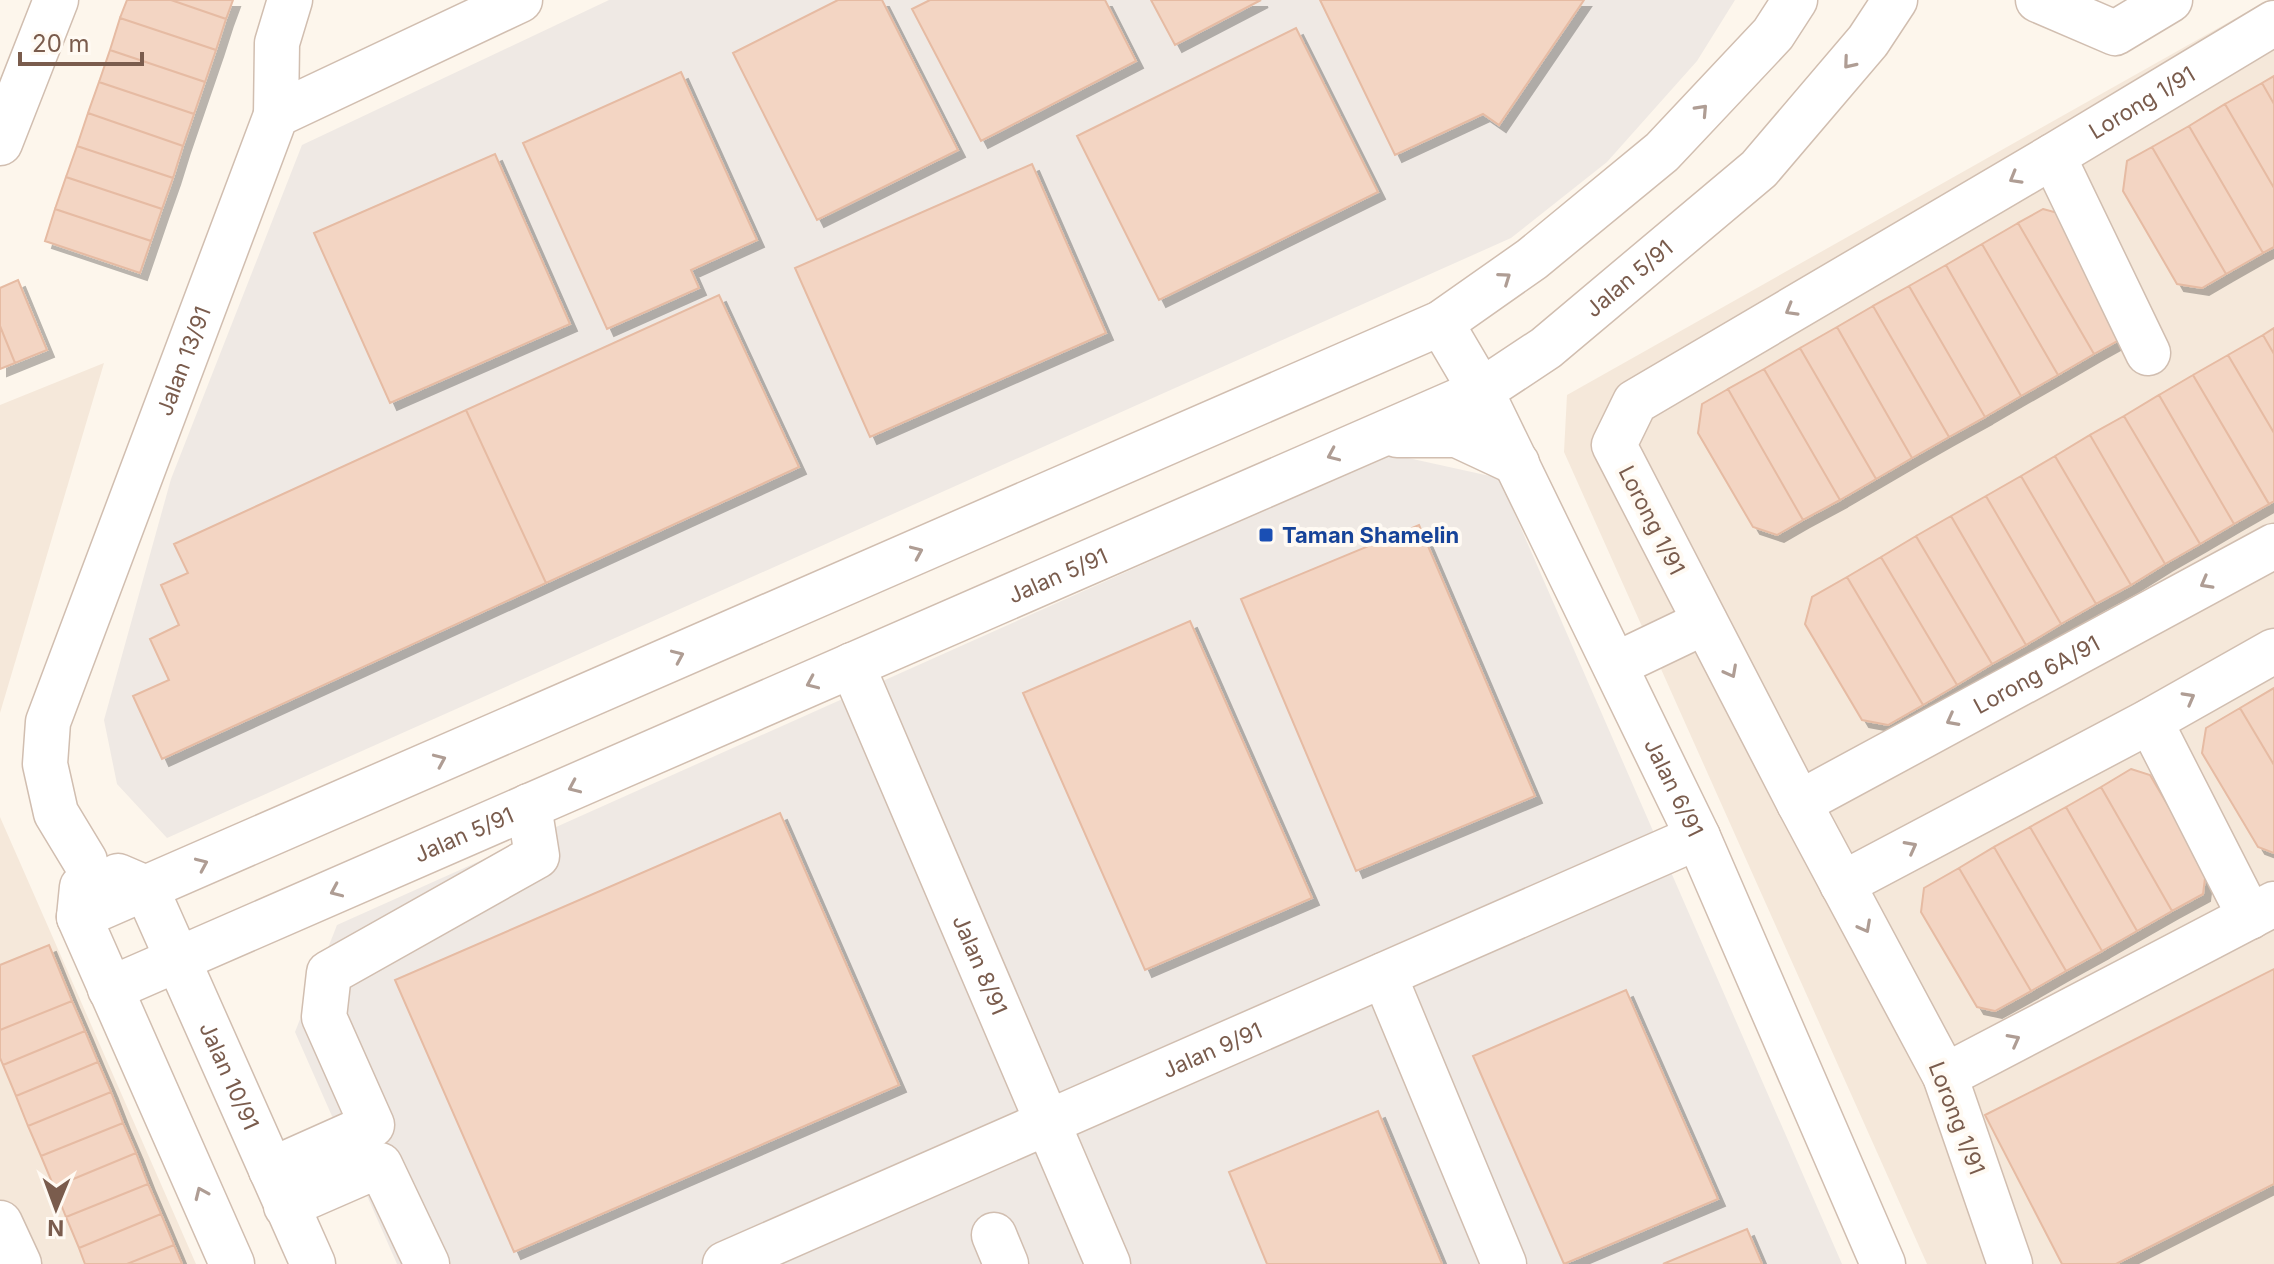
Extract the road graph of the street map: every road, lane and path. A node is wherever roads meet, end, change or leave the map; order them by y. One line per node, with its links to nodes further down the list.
1 (56, 0): 10 (street)
2 (290, 0): 9 (street, Jalan 13/91)
3 (520, 0): 9 (street)
4 (1795, 0): 12 (street, one-way to 4)
5 (1895, 0): 13 (street, Jalan 5/91, one-way to 13)
6 (2038, 0): 7 (street)
7 (2170, 0)
8 (2274, 23): 11 (street, Lorong 1/91)
9 (276, 115): 27 (street, Jalan 13/91)
10 (0, 143)
11 (2053, 156): 14 (street); 19 (street, Lorong 1/91, one-way to 19)
12 (1441, 323): 15 (street, Jalan 6/91); 29 (street, one-way to 12)
13 (1546, 348): 15 (street, Jalan 5/91); 17 (street)
14 (2148, 353)
15 (1481, 391): 16 (street, Jalan 5/91); 17 (street, Jalan 6/91)
16 (1381, 434): 17 (street); 21 (street, Jalan 5/91, one-way to 21)
17 (1517, 463): 22 (street, Jalan 6/91)
18 (2274, 546): 24 (street, Lorong 6A/91, one-way to 24)
19 (1705, 622): 22 (street); 24 (street, Lorong 1/91, one-way to 24)
20 (2274, 651): 23 (street, one-way to 20)
21 (852, 665): 25 (street, Jalan 5/91, one-way to 25); 36 (street, Jalan 8/91)
22 (1615, 665): 26 (street, Jalan 6/91)
23 (2150, 721): 28 (street, one-way to 23); 30 (street)
24 (1799, 803): 28 (street, Lorong 1/91)
25 (529, 806): 32 (street, Jalan 5/91, one-way to 32); 37 (street)
26 (1698, 837): 33 (street, Jalan 9/91); 46 (street, Jalan 6/91)
27 (85, 861): 29 (street); 31 (street)
28 (1842, 884): 35 (street, Lorong 1/91, one-way to 35)
29 (146, 888): 31 (street); 32 (street, Jalan 10/91)
30 (2262, 910): 35 (street, one-way to 30)
31 (79, 917): 34 (street)
32 (177, 960): 34 (street, Jalan 5/91); 37 (street, Jalan 10/91)
33 (1384, 975): 36 (street, Jalan 9/91); 45 (street)
34 (110, 989): 40 (street, one-way to 34)
35 (1945, 1076): 47 (street, Lorong 1/91)
36 (1048, 1123): 43 (street, Jalan 9/91); 44 (street, Jalan 8/91)
37 (278, 1188): 41 (street, Jalan 10/91); 42 (street)
38 (0, 1223): 39 (street)
39 (19, 1264)
40 (232, 1264)
41 (313, 1264)
42 (427, 1264)
43 (725, 1264)
44 (1108, 1264)
45 (1504, 1264)
46 (1883, 1264)
47 (2010, 1264)

